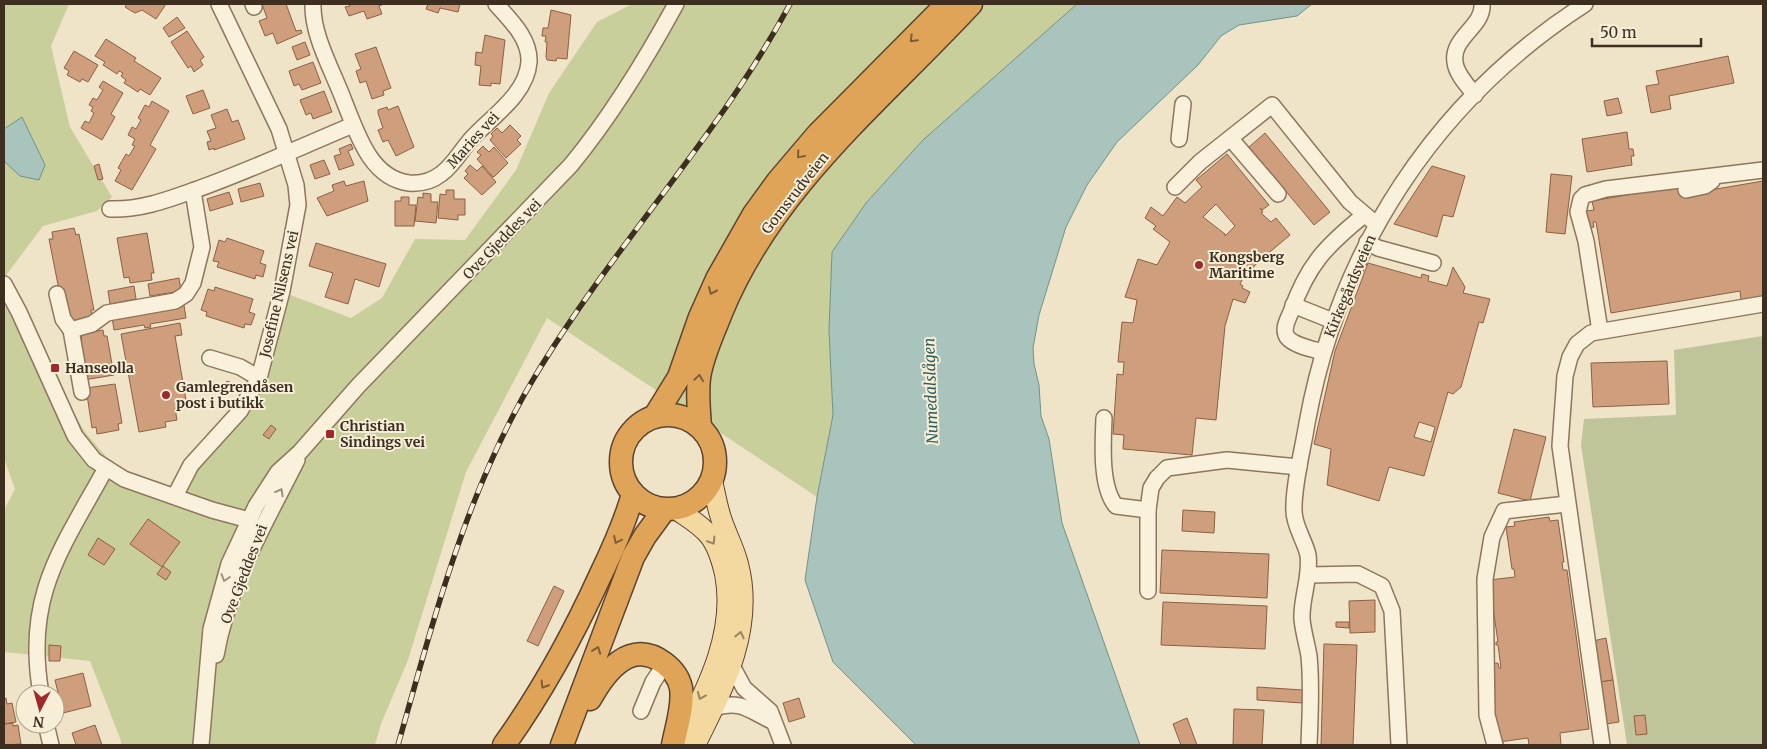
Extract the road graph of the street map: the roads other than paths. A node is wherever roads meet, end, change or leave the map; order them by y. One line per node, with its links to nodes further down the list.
1 (219, 4): 14 (street, Josefine Nilsens vei)
2 (313, 4): 11 (street, Maries vei)
3 (496, 4): 11 (street, Maries vei)
4 (676, 4): 39 (street, Ove Gjeddes vei)
5 (947, 4): 36 (highway, Gomsrudveien, one-way to 36)
6 (971, 4): 38 (highway, Gomsrudveien, one-way to 6)
7 (1482, 4): 9 (street)
8 (1585, 4): 9 (street, Kirkegårdsveien)
9 (1475, 96): 22 (street, Kirkegårdsveien)
10 (1183, 104): 12 (street)
11 (353, 125): 14 (street)
12 (1180, 139)
13 (1231, 140): 17 (street); 20 (street); 22 (street)
14 (288, 154): 19 (street); 34 (street, Josefine Nilsens vei)
15 (1763, 170): 16 (street)
16 (1716, 176): 18 (street); 31 (street)
17 (1175, 187)
18 (1686, 190)
19 (193, 191): 21 (street); 30 (street)
20 (1278, 194)
21 (110, 209)
22 (1370, 219): 23 (street, Kirkegårdsveien); 28 (street)
23 (1366, 242): 24 (street); 29 (street, Kirkegårdsveien)
24 (1433, 263)
25 (4, 284): 40 (street)
26 (57, 294): 30 (street)
27 (1763, 304): 31 (street)
28 (1293, 305): 29 (street); 32 (street)
29 (1333, 320): 32 (street, Kirkegårdsveien)
30 (71, 330): 35 (street)
31 (1600, 331): 45 (street)
32 (1323, 352): 41 (street, Kirkegårdsveien)
33 (210, 358): 34 (street)
34 (259, 378): 44 (street, Josefine Nilsens vei)
35 (82, 392)
36 (655, 416): 38 (highway); 43 (highway)
37 (1104, 418): 47 (street)
38 (700, 427): 42 (highway)
39 (300, 452): 48 (street, Ove Gjeddes vei); 49 (street, Ove Gjeddes vei, one-way to 39)
40 (106, 468): 44 (street); 54 (street)
41 (1299, 468): 47 (street); 50 (street, Kirkegårdsveien)
42 (712, 481): 46 (highway); 53 (main road, one-way to 42)
43 (632, 494): 46 (highway); 60 (highway, one-way to 60)
44 (175, 496): 48 (street)
45 (1567, 504): 68 (street); 69 (street)
46 (670, 509): 61 (highway, one-way to 46); 63 (main road, one-way to 63)
47 (1148, 510): 51 (street)
48 (245, 527): 49 (street); 55 (street, Ove Gjeddes vei, one-way to 55)
49 (259, 532): 55 (street, Ove Gjeddes vei)
50 (1308, 575): 66 (street, Kirkegårdsveien); 67 (street)
51 (1148, 591)
52 (665, 664): 57 (street); 61 (highway); 62 (highway)
53 (731, 664): 56 (main road); 58 (street)
54 (40, 684)
55 (206, 703): 59 (street, Ove Gjeddes vei)
56 (712, 709): 58 (street); 64 (main road)
57 (642, 711)
58 (774, 722): 65 (street)
59 (201, 745)
60 (504, 745)
61 (563, 745)
62 (673, 745)
63 (678, 745)
64 (695, 745)
65 (783, 745)
66 (1309, 745)
67 (1399, 745)
68 (1495, 745)
69 (1602, 745)

